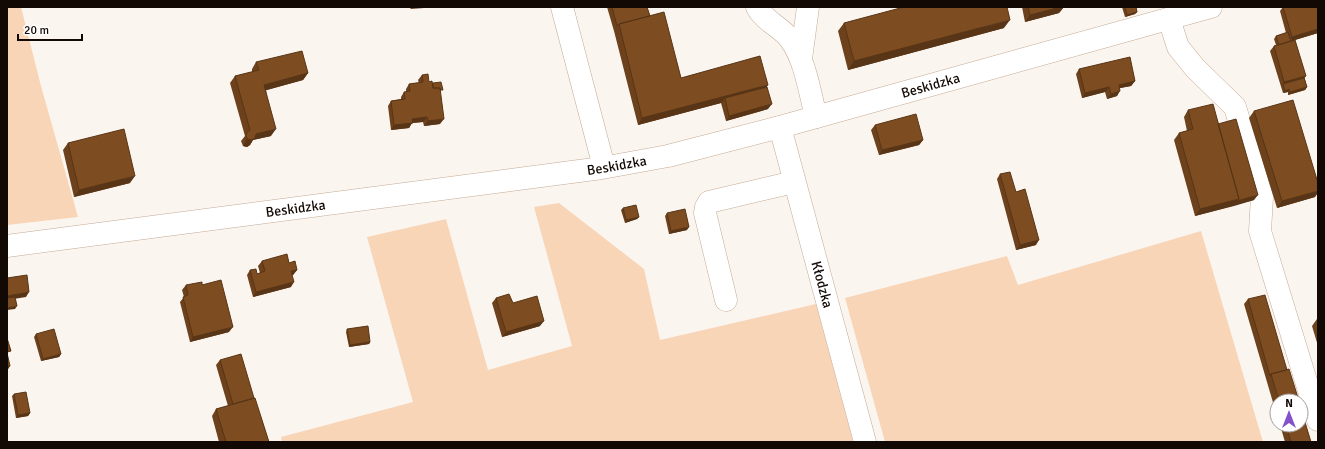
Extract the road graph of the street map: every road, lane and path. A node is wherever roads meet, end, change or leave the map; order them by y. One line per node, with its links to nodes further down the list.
1 (562, 7): 9 (street)
2 (757, 7): 6 (street)
3 (808, 7): 6 (street)
4 (1211, 7): 5 (street, Beskidzka)
5 (1169, 19): 7 (street, Beskidzka); 13 (street)
6 (801, 59): 7 (street)
7 (816, 117): 8 (street, Beskidzka)
8 (780, 128): 9 (street, Beskidzka); 10 (street, Kłodzka)
9 (604, 167): 11 (street, Beskidzka)
10 (794, 182): 12 (street); 14 (street, Kłodzka)
11 (7, 246)
12 (726, 300)
13 (1318, 420)
14 (865, 442)

